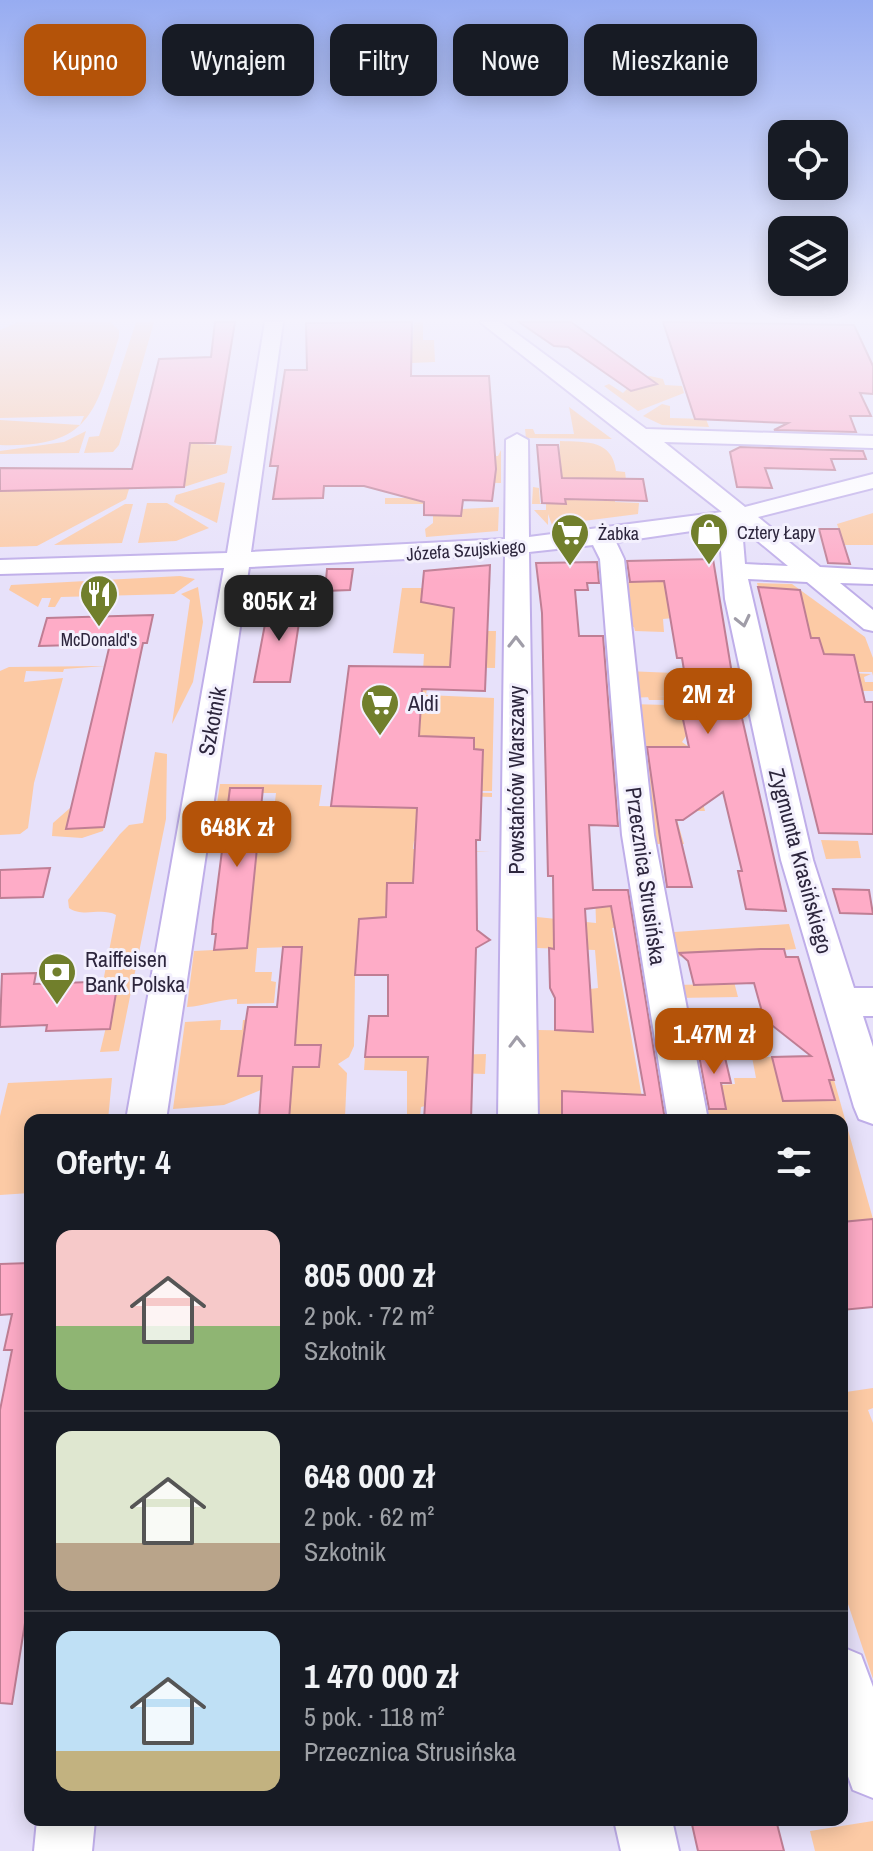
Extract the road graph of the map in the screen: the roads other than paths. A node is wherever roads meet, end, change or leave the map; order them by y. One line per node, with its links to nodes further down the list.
1 (260, 408): 10 (street, Szkotnik)
2 (606, 408): 3 (street)
3 (642, 435): 5 (street); 7 (street)
4 (517, 440): 9 (street, Powstańców Warszawy)
5 (873, 442)
6 (873, 481): 7 (street, Józefa Szujskiego)
7 (735, 515): 8 (street, Józefa Szujskiego); 12 (street, Zygmunta Krasińskiego); 13 (street)
8 (599, 538): 9 (street, Józefa Szujskiego); 20 (street, Przecznica Strusińska)
9 (516, 548): 10 (street, Józefa Szujskiego); 19 (street, Powstańców Warszawy, one-way to 9)
10 (236, 561): 11 (street, Józefa Szujskiego); 18 (street, Szkotnik)
11 (0, 567)
12 (733, 571): 13 (street); 16 (street, Zygmunta Krasińskiego, one-way to 16)
13 (811, 575): 14 (street); 15 (street)
14 (873, 577)
15 (873, 623)
16 (856, 1002): 17 (street, Zygmunta Krasińskiego)
17 (873, 1107)
18 (147, 1114)
19 (518, 1114)
20 (687, 1114)
21 (848, 1693): 22 (street)
22 (873, 1770)
23 (65, 1826): 25 (street)
24 (644, 1826): 26 (street)
25 (63, 1851)
26 (650, 1851)

